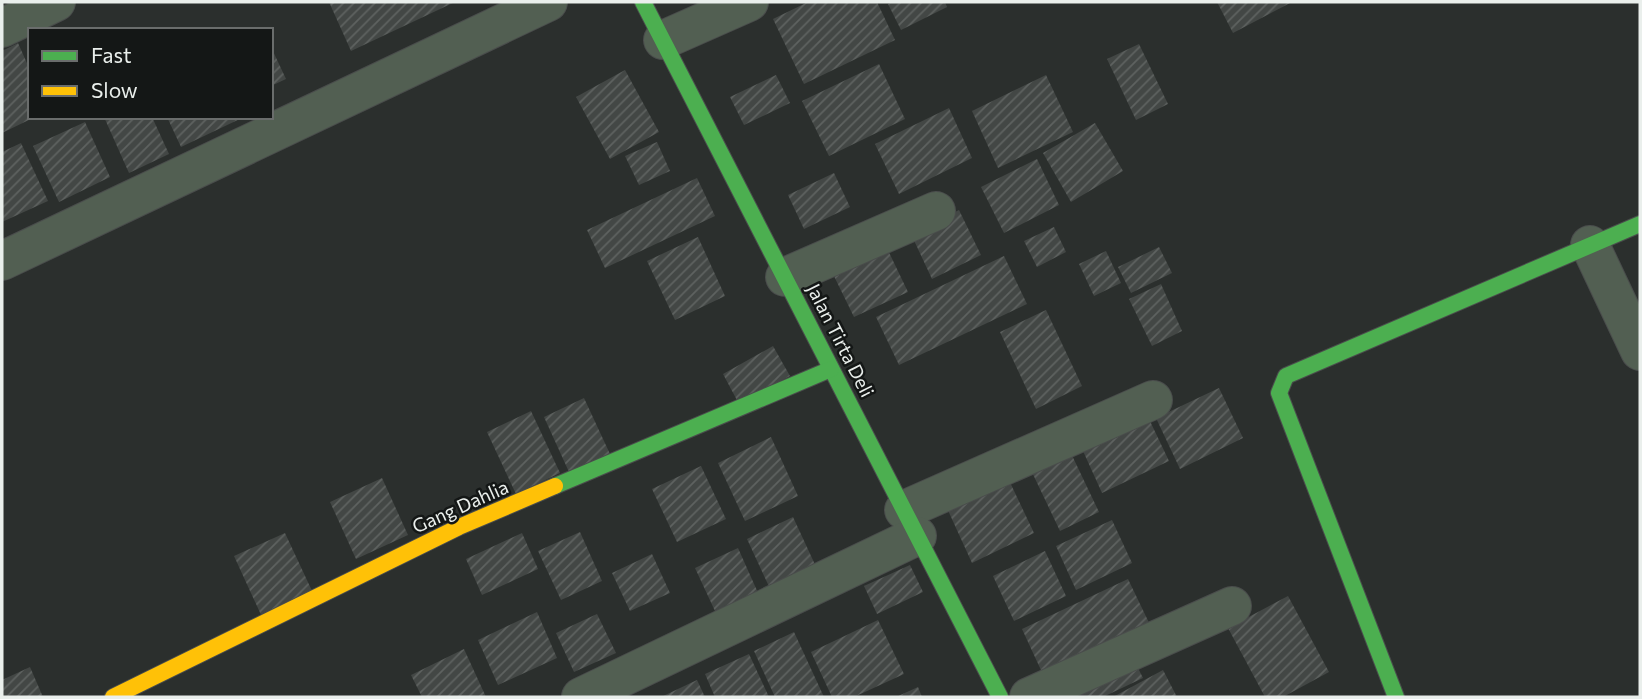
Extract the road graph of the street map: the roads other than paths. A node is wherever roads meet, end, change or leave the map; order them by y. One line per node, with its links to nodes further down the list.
1 (56, 2): 5 (street)
2 (548, 2): 10 (street)
3 (643, 2): 6 (street, Jalan Tirta Deli)
4 (748, 2): 6 (street)
5 (2, 28)
6 (663, 40): 11 (street, Jalan Tirta Deli)
7 (936, 211): 11 (street)
8 (1640, 224): 9 (street)
9 (1590, 245): 12 (street); 21 (street)
10 (2, 261)
11 (785, 277): 13 (street, Jalan Tirta Deli)
12 (1640, 351)
13 (831, 369): 15 (street, Jalan Tirta Deli); 17 (street, Gang Dahlia)
14 (1153, 400): 15 (street)
15 (911, 523): 18 (street); 19 (street, Jalan Tirta Deli)
16 (1232, 606): 20 (street)
17 (113, 697)
18 (581, 697)
19 (1000, 697)
20 (1029, 697)
21 (1396, 697)

